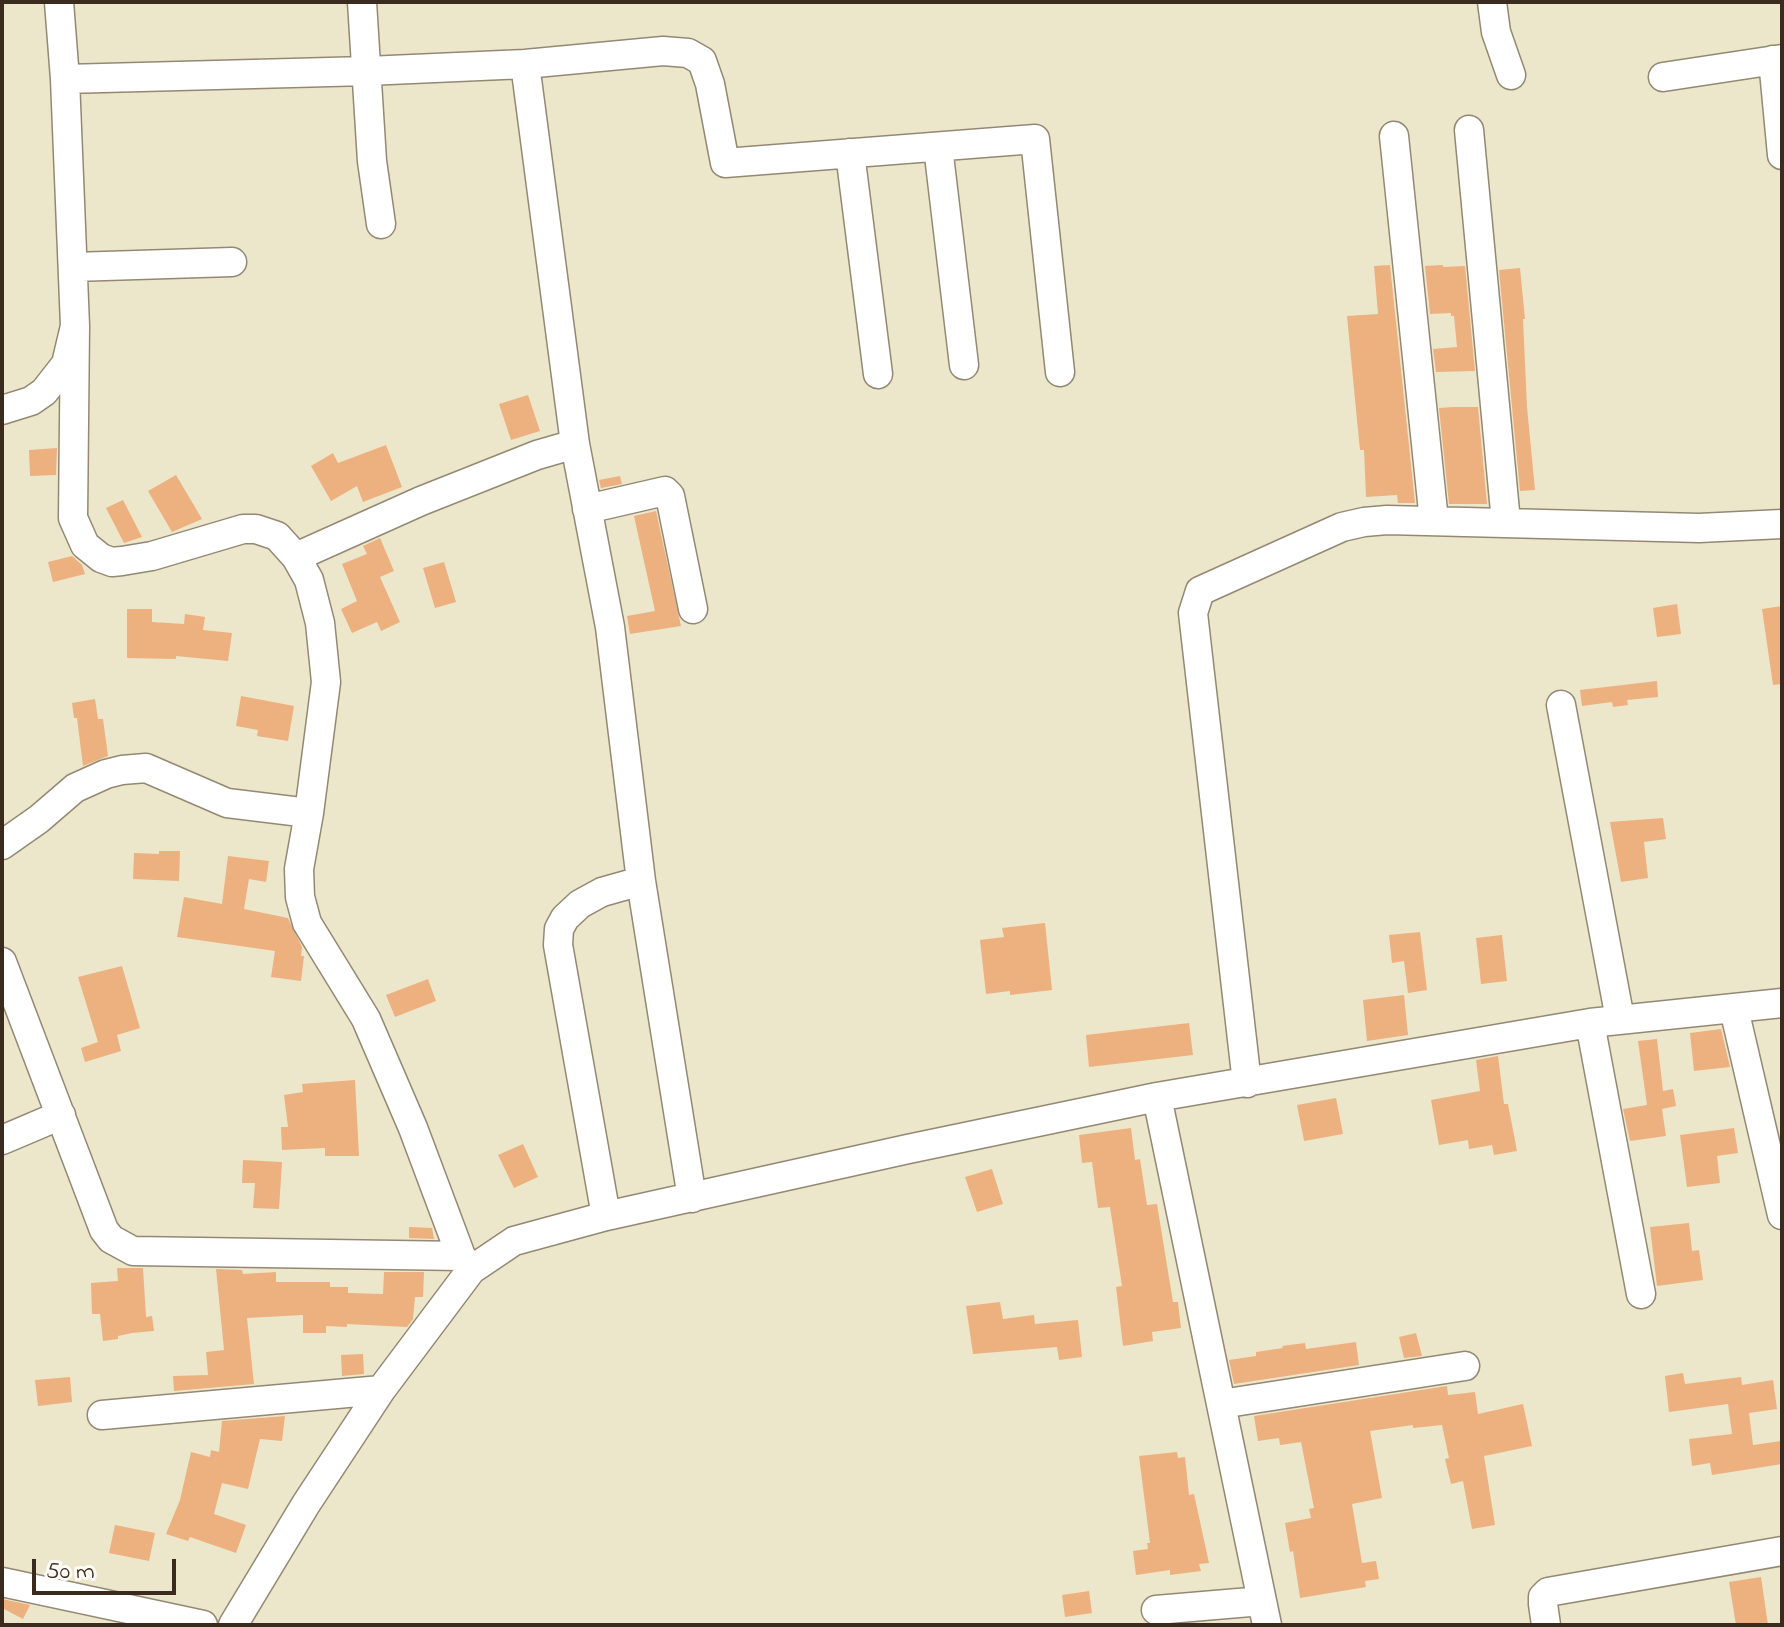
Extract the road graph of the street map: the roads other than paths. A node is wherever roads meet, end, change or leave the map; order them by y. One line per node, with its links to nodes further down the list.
1 (59, 2): 9 (street)
2 (362, 2): 6 (street)
3 (1492, 2): 7 (street)
4 (1778, 60): 8 (street); 14 (street)
5 (525, 64): 6 (street); 13 (street); 23 (street)
6 (367, 71): 9 (street); 15 (street)
7 (1511, 75)
8 (1663, 77)
9 (65, 79): 17 (street)
10 (1469, 130): 26 (street)
11 (1394, 136): 25 (street)
12 (938, 147): 13 (street); 19 (street); 20 (street)
13 (850, 153): 21 (street)
14 (1782, 155)
15 (381, 224)
16 (232, 262): 17 (street)
17 (73, 267): 18 (street)
18 (75, 326): 22 (street); 28 (street)
19 (964, 365)
20 (1060, 372)
21 (878, 374)
22 (2, 410)
23 (575, 444): 24 (street); 28 (street)
24 (587, 509): 29 (street); 33 (street)
25 (1434, 521): 26 (street); 39 (street)
26 (1506, 522): 27 (street)
27 (1782, 524)
28 (296, 557): 31 (street)
29 (693, 609)
30 (1561, 705): 37 (street)
31 (309, 813): 32 (street); 46 (street)
32 (2, 845)
33 (641, 881): 43 (street); 45 (street)
34 (2, 962): 41 (street)
35 (1782, 1003): 36 (street)
36 (1734, 1009): 37 (street); 44 (street)
37 (1620, 1019): 38 (street)
38 (1590, 1023): 39 (street); 47 (street)
39 (1247, 1083): 40 (street)
40 (1157, 1097): 43 (street); 50 (street)
41 (61, 1115): 42 (street); 46 (street)
42 (2, 1140)
43 (692, 1198): 45 (street)
44 (1782, 1215)
45 (606, 1216): 46 (street)
46 (466, 1263): 49 (street)
47 (1641, 1294)
48 (1465, 1366): 50 (street)
49 (381, 1390): 51 (street); 57 (street)
50 (1221, 1404): 55 (street)
51 (102, 1415)
52 (1782, 1551): 58 (street)
53 (2, 1582): 56 (street)
54 (1156, 1610): 55 (street)
55 (1265, 1613)
56 (203, 1625)
57 (233, 1625)
58 (1546, 1625)

